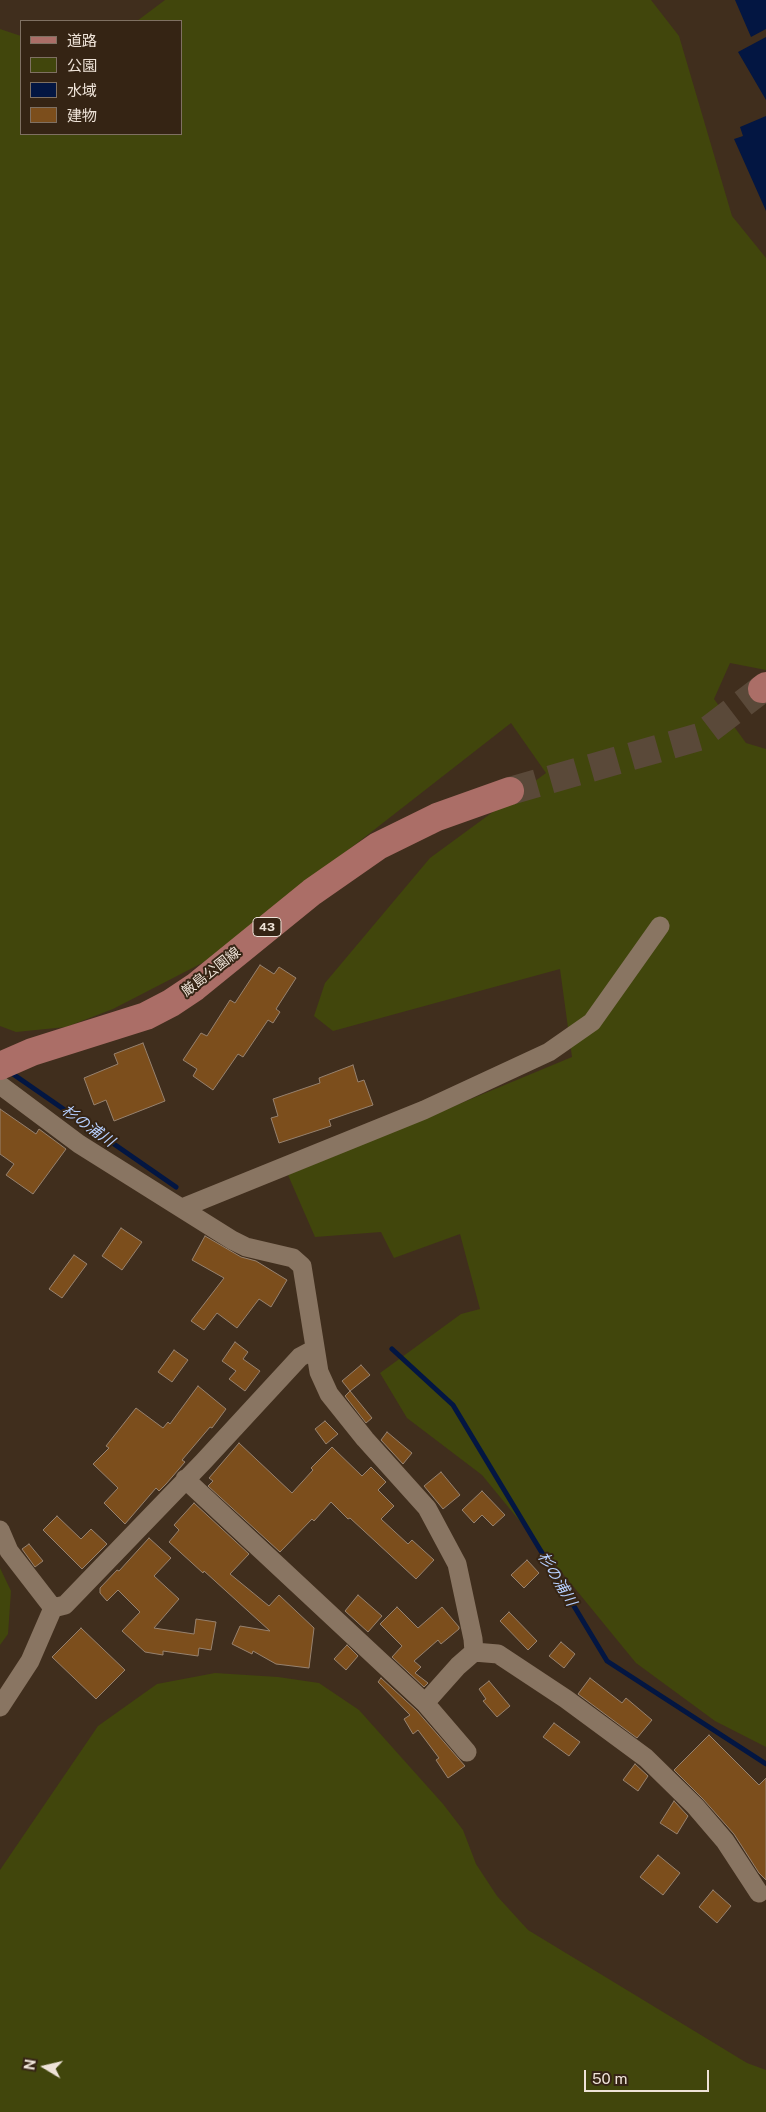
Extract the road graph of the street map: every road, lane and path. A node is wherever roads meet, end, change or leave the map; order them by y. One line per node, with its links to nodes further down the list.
1 (510, 791): 3 (main road, 厳島公園線 / 43)
2 (660, 926): 5 (street)
3 (11, 1061)
4 (0, 1084): 5 (street)
5 (182, 1208): 6 (street)
6 (315, 1349): 7 (street); 10 (street)
7 (185, 1479): 9 (street); 11 (street)
8 (0, 1530): 9 (street)
9 (53, 1608): 12 (street)
10 (474, 1652): 11 (street); 14 (street)
11 (425, 1703): 13 (street)
12 (0, 1707)
13 (467, 1752)
14 (759, 1893)

